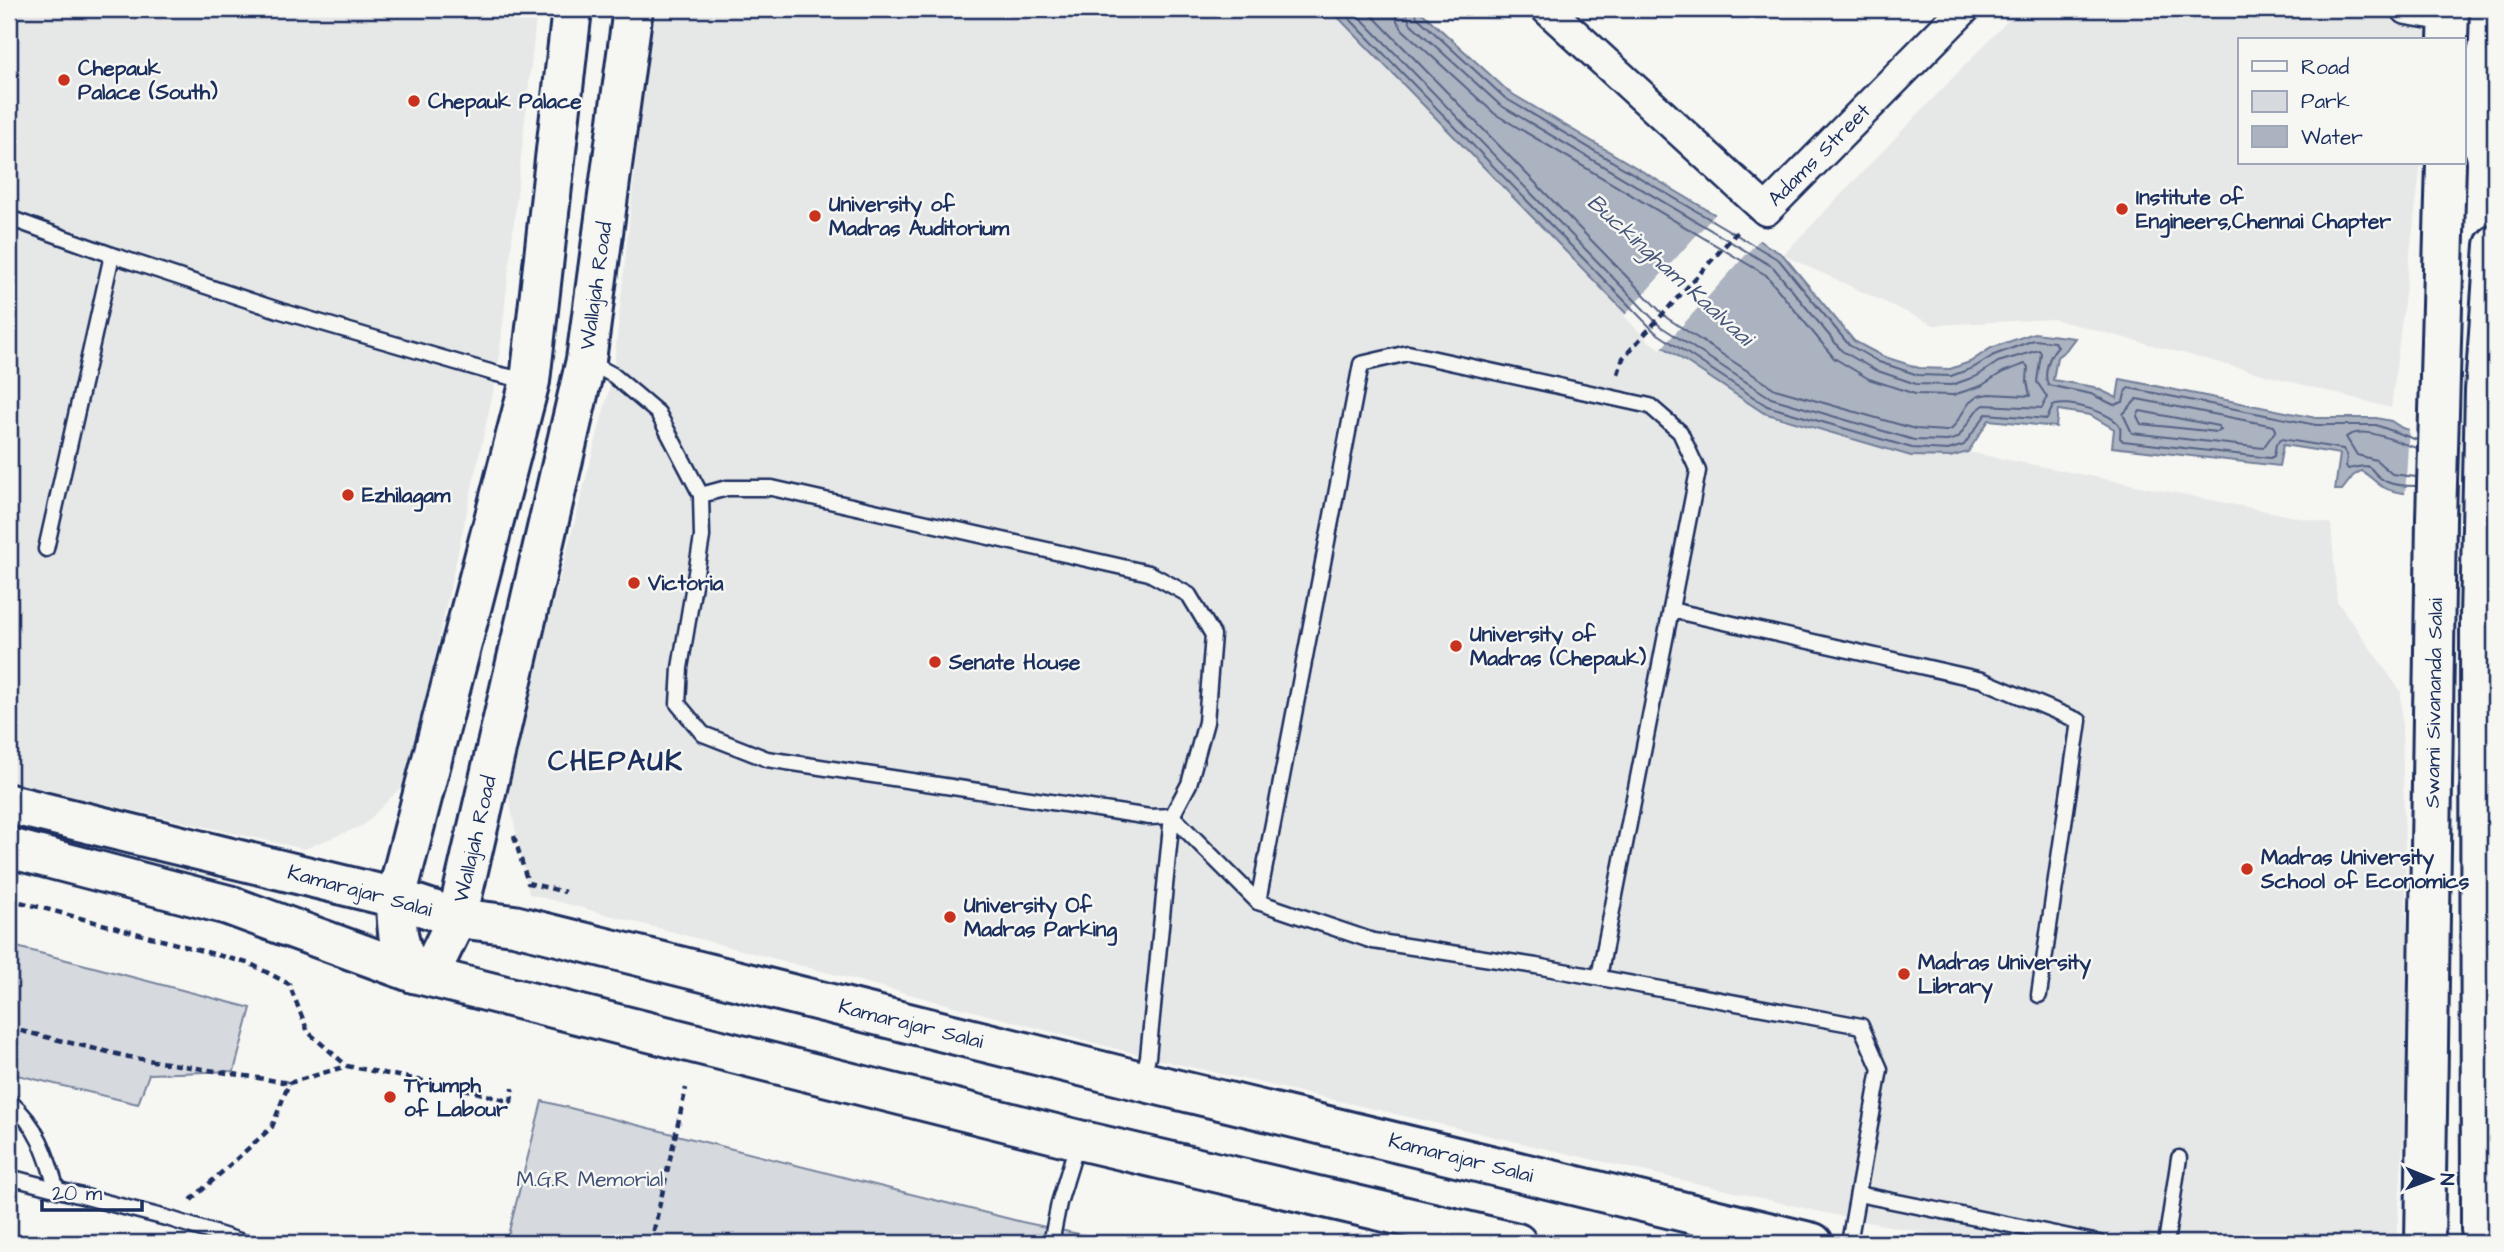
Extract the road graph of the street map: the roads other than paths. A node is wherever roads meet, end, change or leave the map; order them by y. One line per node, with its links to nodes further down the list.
1 (572, 9): 12 (main road)
2 (633, 9): 11 (main road, Wallajah Road)
3 (1547, 9): 4 (street, Adams Street)
4 (1964, 9)
5 (2407, 9): 6 (street)
6 (2449, 22)
7 (2446, 164): 40 (main road, Swami Sivananda Salai)
8 (9, 218): 10 (lane)
9 (2495, 245): 41 (main road)
10 (112, 255): 12 (lane); 14 (lane)
11 (586, 360): 13 (lane); 21 (main road, Wallajah Road)
12 (530, 381): 19 (main road)
13 (701, 495): 17 (lane); 17 (lane)
14 (46, 549)
15 (1671, 610): 20 (lane); 23 (lane); 24 (lane)
16 (9, 804): 19 (main road, Kamarajar Salai)
17 (1172, 816): 20 (lane); 25 (lane)
18 (9, 848): 22 (main road)
19 (396, 898): 21 (main road, Kamarajar Salai); 22 (main road)
20 (1258, 902): 23 (lane)
21 (457, 918): 22 (main road, Wallajah Road); 25 (main road, Kamarajar Salai)
22 (414, 973): 27 (main road)
23 (1599, 977): 31 (lane)
24 (2039, 995)
25 (1141, 1081): 36 (main road, Kamarajar Salai)
26 (9, 1101): 30 (lane)
27 (1079, 1140): 32 (main road); 34 (lane)
28 (2179, 1158): 39 (lane)
29 (9, 1177): 30 (lane)
30 (57, 1190): 33 (lane)
31 (1858, 1194): 37 (lane); 38 (lane)
32 (1444, 1233): 35 (main road)
33 (246, 1243)
34 (1051, 1243)
35 (1517, 1243)
36 (1813, 1243)
37 (1849, 1243)
38 (2099, 1243)
39 (2166, 1243)
40 (2425, 1243)
41 (2484, 1243)

